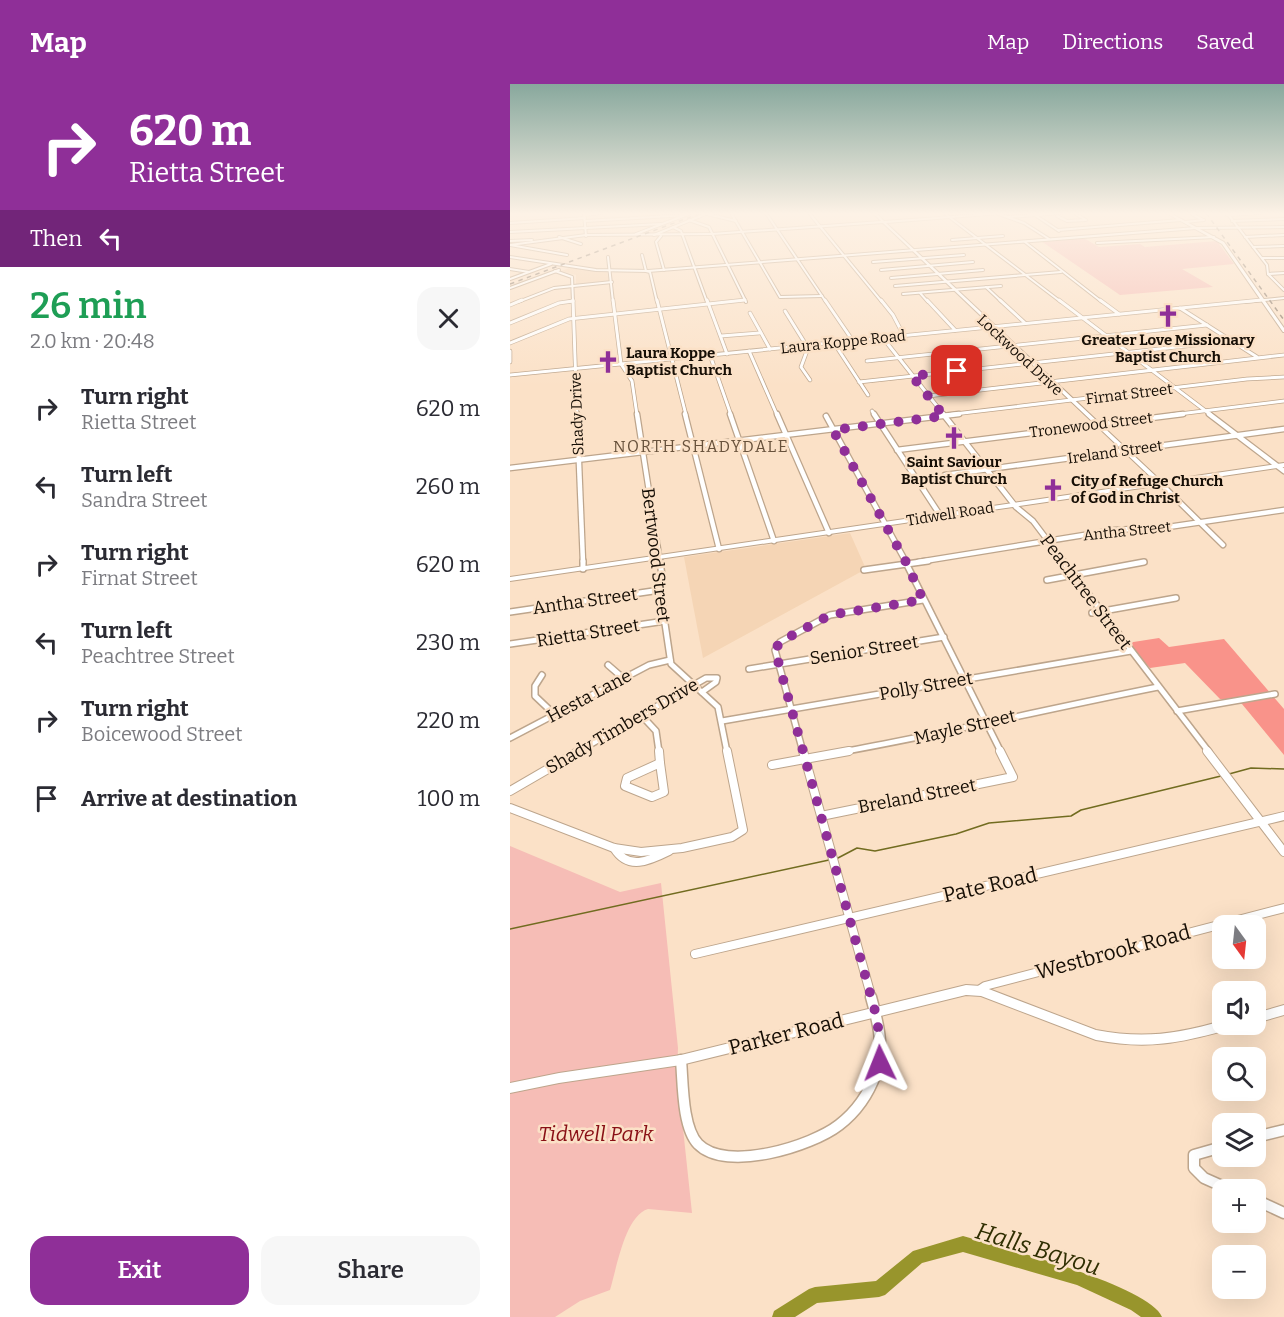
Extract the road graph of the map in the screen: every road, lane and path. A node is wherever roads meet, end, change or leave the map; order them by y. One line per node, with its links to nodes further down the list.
1 (520, 271): 18 (street)
2 (534, 271): 18 (street)
3 (555, 271): 30 (street); 34 (street)
4 (606, 271): 5 (street)
5 (610, 271): 6 (street); 26 (street, Bertwood Street)
6 (648, 271): 7 (street); 46 (street)
7 (655, 271)
8 (695, 271): 44 (street)
9 (730, 271): 44 (street)
10 (764, 271): 39 (street)
11 (805, 271): 39 (street)
12 (856, 271): 61 (street)
13 (932, 271): 21 (main road, Lockwood Drive)
14 (976, 271): 21 (street)
15 (1019, 271): 23 (street)
16 (1242, 271): 41 (main road)
17 (1268, 271): 22 (street)
18 (530, 272): 25 (street)
19 (1061, 272): 23 (street); 50 (street)
20 (1284, 273): 22 (street)
21 (935, 274): 24 (street); 27 (main road, Lockwood Drive)
22 (1268, 274): 28 (street)
23 (1025, 275): 27 (street); 52 (street)
24 (891, 278)
25 (510, 279)
26 (612, 282): 30 (street); 49 (street, Bertwood Street)
27 (944, 282): 31 (street); 35 (main road, Lockwood Drive)
28 (1276, 284): 29 (street); 36 (street)
29 (1284, 284)
30 (573, 285): 42 (street, Shady Drive); 43 (street)
31 (895, 286)
32 (1001, 286): 33 (street)
33 (986, 287): 35 (street); 54 (street)
34 (510, 288)
35 (953, 290): 37 (street); 56 (main road, Lockwood Drive)
36 (1284, 290)
37 (920, 293): 38 (street); 57 (street)
38 (903, 294)
39 (822, 296): 64 (street)
40 (1283, 298): 41 (street, Laura Koppe Road)
41 (1262, 300): 45 (street, Laura Koppe Road); 58 (main road)
42 (573, 301): 51 (street, Shady Drive); 53 (street)
43 (510, 305)
44 (709, 306): 46 (street); 60 (street)
45 (1179, 308): 50 (street, Laura Koppe Road); 55 (street)
46 (659, 310): 49 (street); 79 (street)
47 (785, 311): 68 (street)
48 (750, 313): 59 (street)
49 (615, 314): 51 (street); 83 (street, Bertwood Street)
50 (1119, 314): 52 (street, Laura Koppe Road)
51 (574, 318): 66 (street); 84 (street, Shady Drive)
52 (1081, 318): 54 (street, Laura Koppe Road); 62 (street)
53 (510, 323)
54 (1025, 323): 56 (street, Laura Koppe Road)
55 (1206, 325): 62 (street); 65 (street)
56 (992, 327): 57 (street, Laura Koppe Road); 69 (main road, Lockwood Drive)
57 (955, 330): 61 (street, Laura Koppe Road)
58 (1284, 331)
59 (759, 333): 60 (street); 70 (street)
60 (721, 336): 74 (street)
61 (904, 336): 63 (street, Laura Koppe Road)
62 (1105, 336): 69 (street); 73 (street)
63 (883, 338): 64 (street, Laura Koppe Road); 78 (street, Peachtree Street)
64 (853, 341): 67 (street, Laura Koppe Road)
65 (1231, 341): 73 (street); 77 (street)
66 (510, 343)
67 (834, 343): 68 (street, Laura Koppe Road); 91 (street)
68 (806, 346): 70 (street, Laura Koppe Road); 89 (street)
69 (1012, 346): 78 (street); 82 (main road, Lockwood Drive)
70 (770, 349): 72 (street, Laura Koppe Road)
71 (510, 351): 81 (street)
72 (749, 351): 74 (street, Laura Koppe Road); 105 (street)
73 (1127, 352): 82 (street); 85 (street)
74 (727, 354): 75 (street, Laura Koppe Road)
75 (710, 355): 79 (street, Laura Koppe Road); 107 (street)
76 (1284, 355): 77 (street)
77 (1257, 357): 85 (street)
78 (898, 358): 80 (street); 87 (street, Peachtree Street)
79 (670, 360): 83 (street, Laura Koppe Road); 109 (street)
80 (867, 361)
81 (510, 362)
82 (1030, 363): 87 (street); 90 (main road, Lockwood Drive)
83 (621, 364): 84 (street, Laura Koppe Road); 112 (street, Bertwood Street)
84 (575, 369): 86 (street, Laura Koppe Road); 113 (street, Shady Drive)
85 (1150, 370): 90 (street); 92 (street)
86 (510, 375)
87 (912, 376): 91 (street); 94 (street, Peachtree Street)
88 (1284, 377): 92 (street, Firnat Street)
89 (810, 380)
90 (1050, 381): 94 (street); 95 (main road, Lockwood Drive)
91 (859, 382): 93 (street)
92 (1174, 388): 95 (street, Firnat Street); 98 (street)
93 (868, 395)
94 (928, 396): 99 (street, Peachtree Street)
95 (1071, 401): 99 (street, Firnat Street); 102 (main road, Lockwood Drive)
96 (1284, 401): 98 (street, Tronewood Street)
97 (872, 411): 101 (street)
98 (1204, 411): 102 (street, Tronewood Street); 106 (street)
99 (944, 416): 101 (street, Firnat Street); 108 (street, Peachtree Street)
100 (826, 417): 104 (street)
101 (880, 424): 104 (street, Firnat Street); 110 (street)
102 (1096, 425): 108 (street, Tronewood Street); 111 (main road, Lockwood Drive)
103 (1284, 429): 106 (street, Ireland Street)
104 (833, 430): 105 (street, Firnat Street); 124 (street)
105 (785, 435): 107 (street, Firnat Street); 126 (street)
106 (1237, 435): 111 (street, Ireland Street); 115 (street)
107 (739, 441): 109 (street, Firnat Street); 127 (street)
108 (964, 442): 110 (street, Tronewood Street); 117 (street, Peachtree Street)
109 (692, 446): 112 (street, Firnat Street); 130 (street)
110 (897, 450): 123 (street)
111 (1124, 451): 117 (street, Ireland Street); 120 (main road, Lockwood Drive)
112 (643, 452): 113 (street, Firnat Street); 131 (street, Bertwood Street)
113 (579, 460): 116 (street, Firnat Street); 134 (street, Shady Drive)
114 (1284, 463): 115 (main road, Tidwell Road)
115 (1274, 464): 118 (street); 120 (main road, Tidwell Road)
116 (510, 468)
117 (986, 470): 119 (street, Ireland Street); 121 (street, Peachtree Street)
118 (1284, 471)
119 (945, 475)
120 (1156, 481): 121 (main road, Tidwell Road); 125 (street, Lockwood Drive)
121 (1013, 502): 123 (main road, Tidwell Road); 128 (street, Peachtree Street)
122 (1284, 510): 125 (street, Antha Street)
123 (939, 513): 124 (main road, Tidwell Road)
124 (884, 522): 126 (main road, Tidwell Road); 133 (street)
125 (1199, 523): 128 (street, Antha Street); 129 (street, Lockwood Drive)
126 (828, 531): 127 (main road, Tidwell Road)
127 (773, 539): 130 (main road, Tidwell Road)
128 (1046, 540): 133 (street, Antha Street); 136 (street, Peachtree Street)
129 (1223, 545)
130 (718, 547): 131 (main road, Tidwell Road)
131 (659, 556): 134 (main road, Tidwell Road); 139 (street, Bertwood Street)
132 (1144, 562): 136 (street)
133 (907, 564): 135 (street, Antha Street); 141 (street)
134 (583, 567): 137 (main road, Tidwell Road)
135 (864, 570)
136 (1072, 575): 138 (street); 142 (street, Peachtree Street)
137 (510, 577)
138 (1047, 580)
139 (660, 590): 143 (street, Antha Street); 145 (street, Bertwood Street)
140 (1176, 598): 142 (street)
141 (923, 600): 146 (street); 150 (street)
142 (1099, 611): 144 (street); 148 (street, Peachtree Street)
143 (510, 612)
144 (1092, 613)
145 (665, 621): 147 (street, Rietta Street); 149 (street, Bertwood Street)
146 (944, 637): 150 (street, Senior Street); 155 (street)
147 (510, 645)
148 (1131, 651): 155 (street, Polly Street); 157 (street, Peachtree Street)
149 (670, 660): 154 (street, Hesta Lane); 156 (street)
150 (778, 664): 152 (street, Senior Street); 160 (street)
151 (608, 665): 154 (street)
152 (749, 669)
153 (542, 675): 162 (street)
154 (623, 678): 162 (street, Hesta Lane)
155 (965, 679): 160 (street, Polly Street); 165 (street)
156 (694, 686): 158 (street); 158 (street, Shady Timbers Drive); 163 (street, Shady Timbers Drive)
157 (1158, 687): 161 (street, Peachtree Street); 165 (street, Mayle Street)
158 (702, 692): 164 (street)
159 (1275, 694): 161 (street)
160 (791, 709): 164 (street, Polly Street); 167 (street)
161 (1177, 711): 174 (street, Peachtree Street)
162 (554, 714): 166 (street, Hesta Lane)
163 (642, 716): 168 (street); 170 (street, Shady Timbers Drive)
164 (722, 721): 176 (street)
165 (988, 723): 167 (street, Mayle Street); 172 (street, Breland Street)
166 (510, 738)
167 (805, 759): 169 (street, Mayle Street); 172 (street)
168 (661, 763): 168 (street)
169 (772, 765)
170 (510, 791)
171 (510, 808): 175 (street)
172 (821, 816): 179 (street)
173 (1284, 816): 174 (street, Pate Road)
174 (1261, 822): 177 (street, Peachtree Street); 179 (street, Pate Road)
175 (614, 848): 176 (street); 176 (street)
176 (673, 849)
177 (1284, 852)
178 (1284, 908): 181 (street, Westbrook Road)
179 (848, 918): 180 (street, Pate Road); 183 (street)
180 (695, 954)
181 (982, 988): 183 (main road, Parker Road); 185 (main road, Parker Road)
182 (1284, 1010): 184 (main road)
183 (875, 1011): 186 (main road, Parker Road); 186 (street)
184 (1266, 1015)
185 (1212, 1029)
186 (681, 1060): 187 (main road, Parker Road)
187 (510, 1088)
188 (1284, 1130): 189 (street)
189 (1266, 1134)
190 (1212, 1150): 191 (street)
191 (1212, 1182)
192 (1266, 1205): 193 (street)
193 (1284, 1213)

